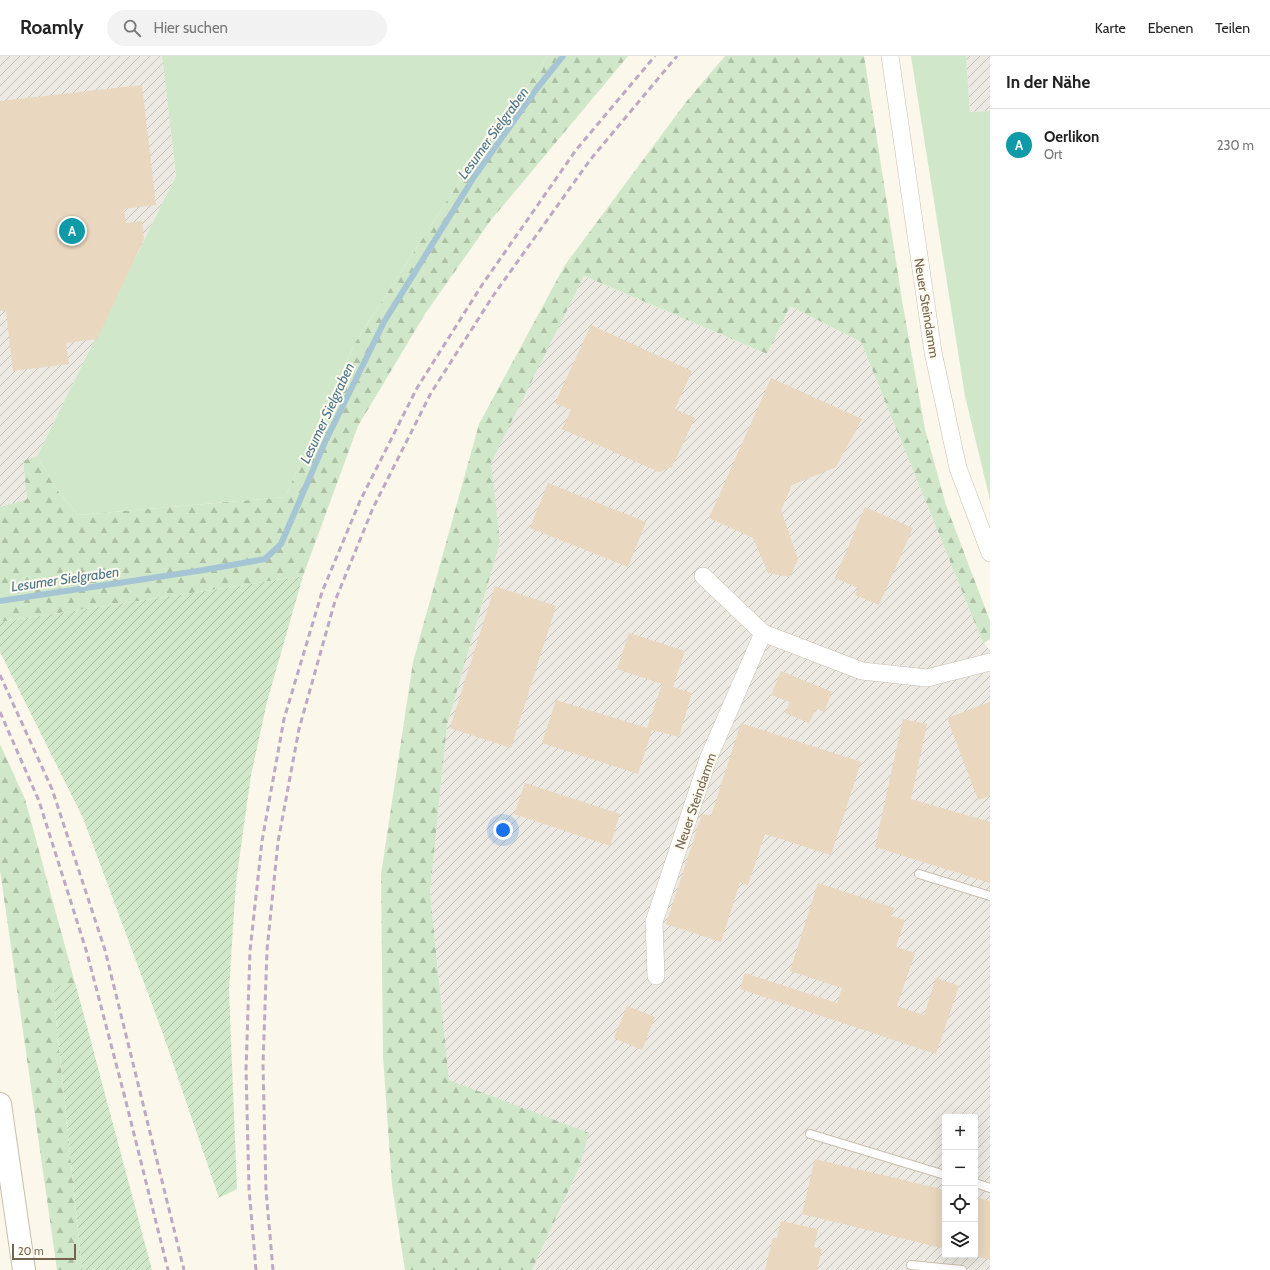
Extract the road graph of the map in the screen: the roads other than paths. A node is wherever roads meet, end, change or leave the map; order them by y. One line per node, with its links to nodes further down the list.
1 (890, 56): 2 (street, Neuer Steindamm)
2 (990, 553)
3 (703, 576): 4 (street)
4 (763, 633): 5 (street); 8 (street, Neuer Steindamm)
5 (990, 662)
6 (919, 874): 7 (lane)
7 (990, 896)
8 (656, 976)
9 (0, 1104): 15 (main road)
10 (810, 1134): 11 (lane)
11 (942, 1173)
12 (978, 1184): 13 (lane)
13 (990, 1188)
14 (911, 1266): 16 (lane)
15 (24, 1270)
16 (962, 1270)

